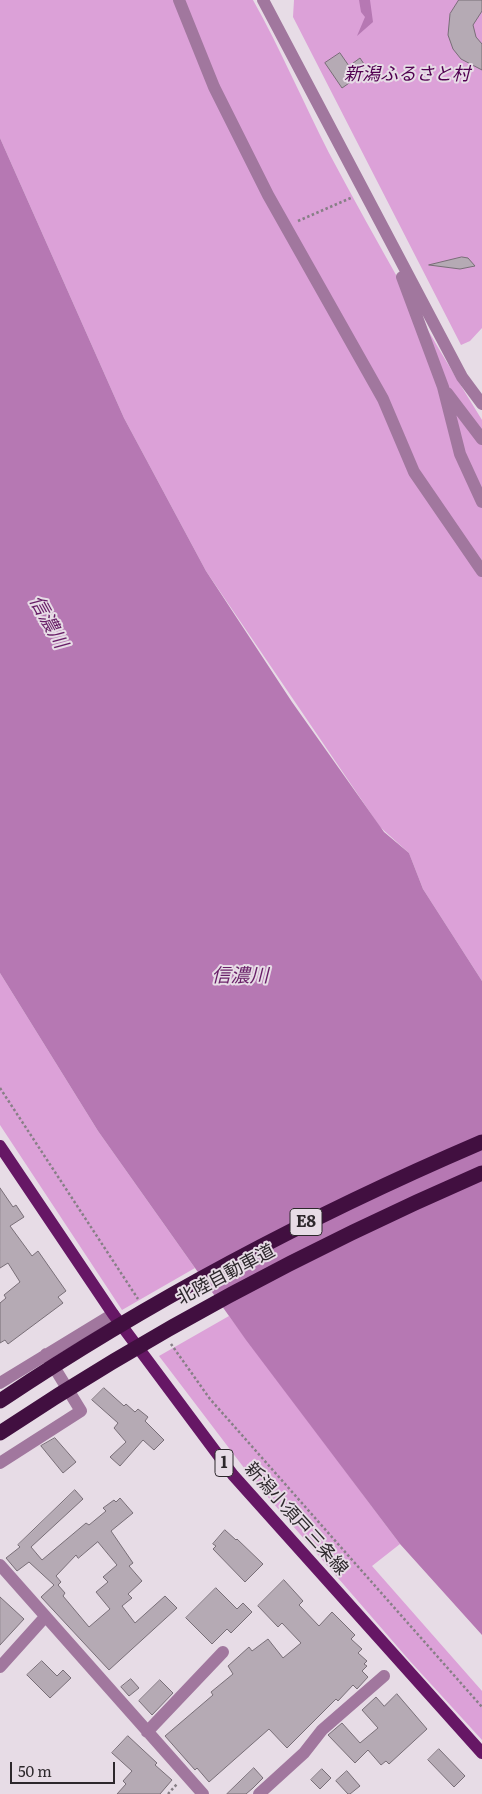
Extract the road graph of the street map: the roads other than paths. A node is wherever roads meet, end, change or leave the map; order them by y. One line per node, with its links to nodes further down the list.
1 (179, 0): 8 (street)
2 (262, 0): 3 (street)
3 (390, 241): 4 (street); 5 (street)
4 (443, 387): 6 (street); 7 (street)
5 (482, 404)
6 (482, 439)
7 (482, 502)
8 (482, 571)
9 (482, 1142): 15 (highway, 北陸自動車道 / E8, bridge)
10 (0, 1146): 12 (main road, 新潟小須戸三条線 / 1)
11 (482, 1173): 16 (highway, 北陸自動車道 / E8, bridge)
12 (113, 1314): 13 (street); 24 (main road, 新潟小須戸三条線 / 1)
13 (46, 1354): 14 (street); 17 (street)
14 (0, 1383)
15 (0, 1401)
16 (0, 1433)
17 (0, 1463)
18 (0, 1565): 19 (street)
19 (45, 1617): 21 (street); 23 (street)
20 (223, 1652): 23 (street)
21 (0, 1667)
22 (384, 1676): 26 (street)
23 (147, 1732): 25 (street)
24 (482, 1753)
25 (202, 1794)
26 (259, 1794)

